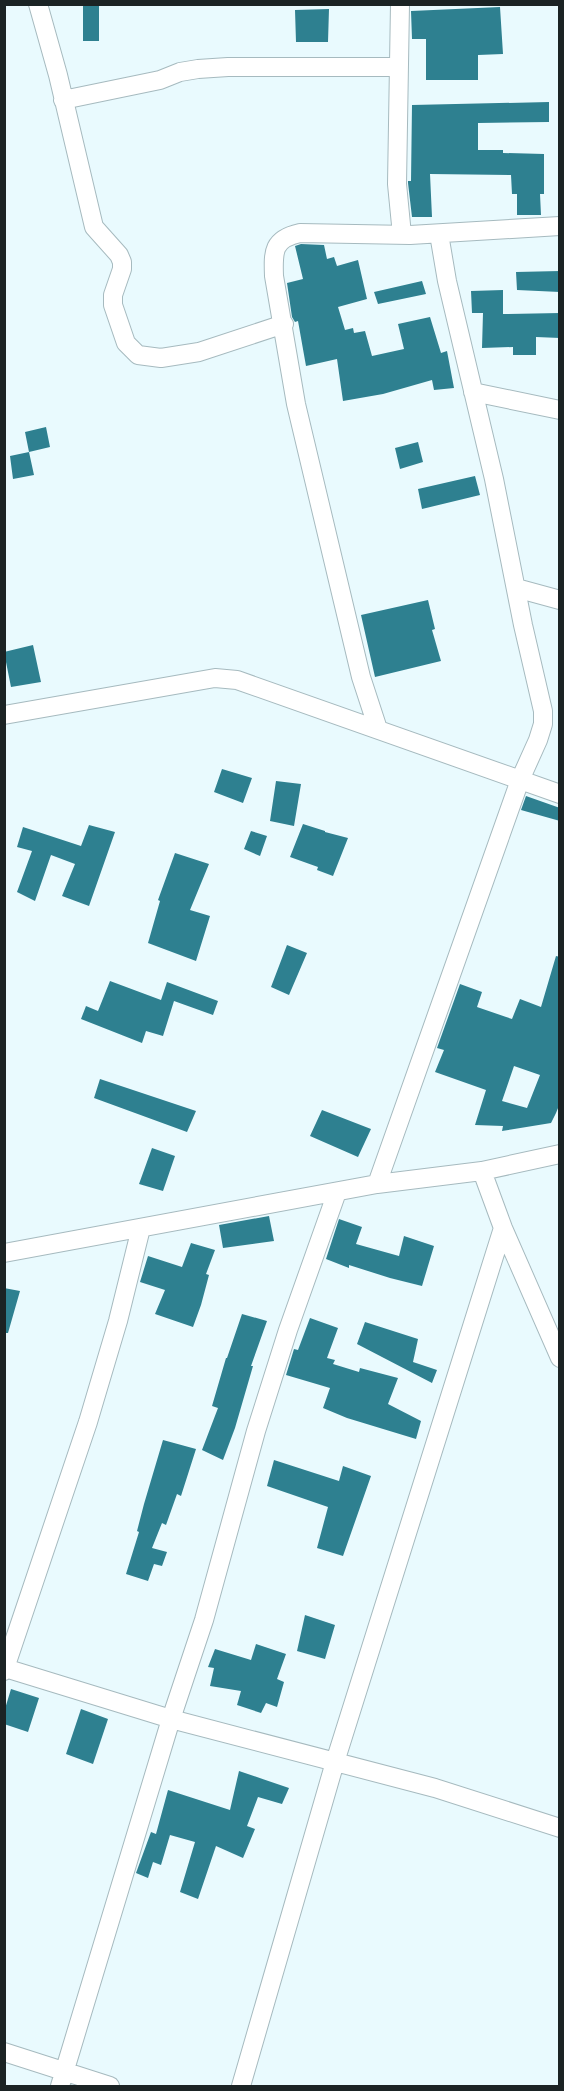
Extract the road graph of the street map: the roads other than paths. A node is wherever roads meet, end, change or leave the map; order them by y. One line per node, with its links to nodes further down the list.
1 (38, 4): 4 (street)
2 (400, 4): 3 (street)
3 (399, 67): 4 (street); 7 (street)
4 (63, 100): 8 (street)
5 (560, 226): 6 (street)
6 (439, 234): 7 (street); 9 (street)
7 (402, 235): 8 (street)
8 (284, 324): 14 (street)
9 (473, 392): 10 (street); 11 (street)
10 (560, 410)
11 (516, 588): 12 (street); 15 (street)
12 (560, 600)
13 (4, 715): 14 (street)
14 (378, 729): 15 (street)
15 (520, 780): 16 (street); 19 (street)
16 (560, 794)
17 (560, 1154): 18 (street)
18 (482, 1171): 19 (street); 22 (street)
19 (377, 1184): 20 (street)
20 (337, 1192): 21 (street); 26 (street)
21 (141, 1228): 23 (street); 25 (street)
22 (503, 1228): 24 (street); 27 (street)
23 (4, 1253)
24 (560, 1358)
25 (6, 1660): 26 (street)
26 (171, 1719): 27 (street); 30 (street)
27 (335, 1762): 28 (street); 32 (street)
28 (560, 1828)
29 (4, 2052): 30 (street)
30 (63, 2079): 31 (street)
31 (110, 2086)
32 (241, 2086)

